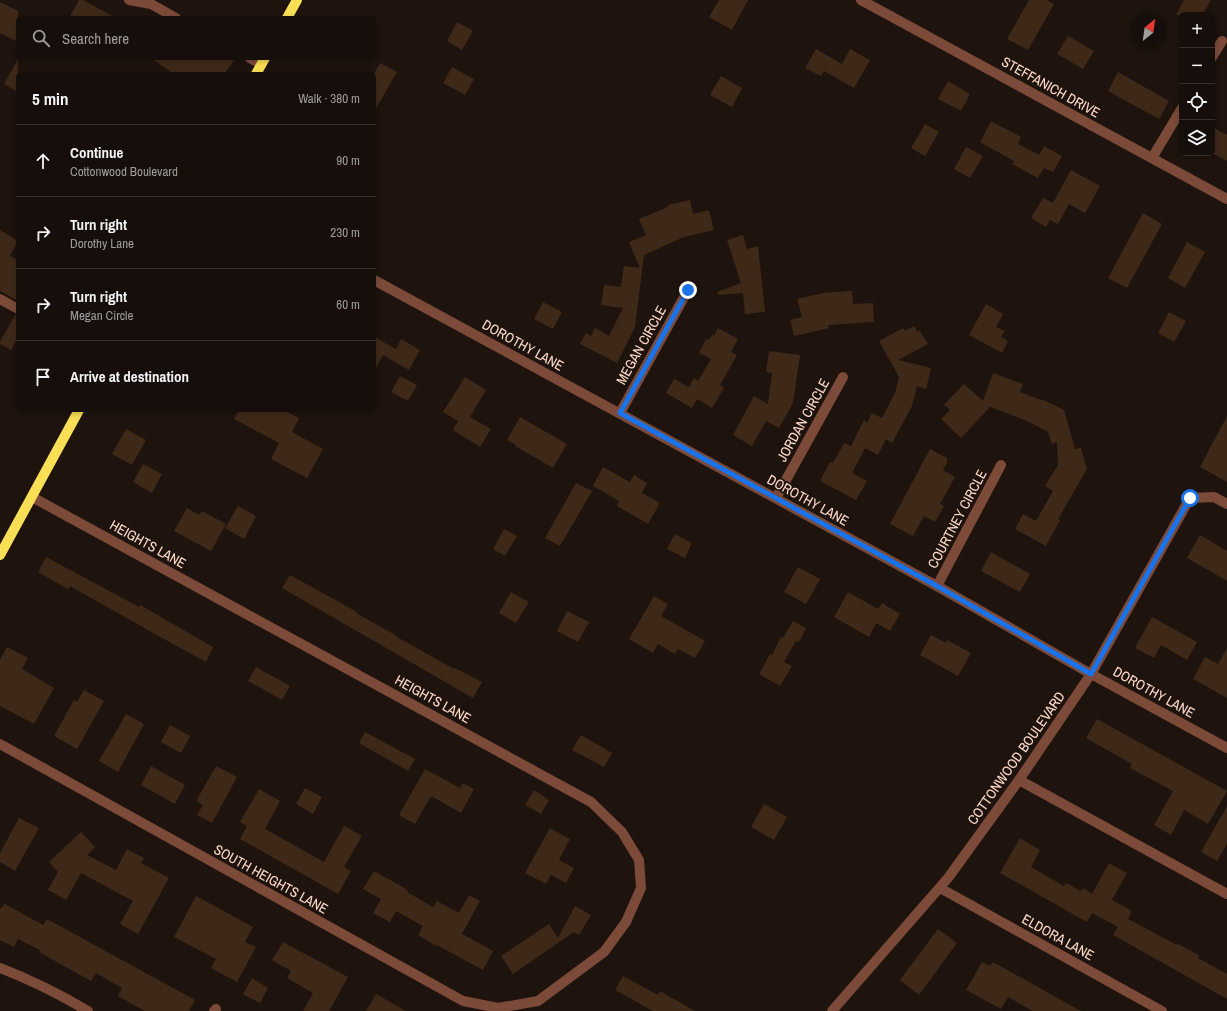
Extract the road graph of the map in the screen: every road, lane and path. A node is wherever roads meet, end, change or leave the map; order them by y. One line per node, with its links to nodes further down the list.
1 (128, 0): 4 (street)
2 (297, 0): 5 (main road)
3 (861, 0): 11 (street, STEFFANICH DRIVE)
4 (172, 16)
5 (288, 16)
6 (1222, 41): 7 (street)
7 (1215, 52)
8 (263, 61): 9 (main road)
9 (257, 72)
10 (1179, 113): 11 (street)
11 (1152, 158): 12 (street, STEFFANICH DRIVE)
12 (1227, 199)
13 (376, 281): 19 (street, DOROTHY LANE)
14 (688, 290): 19 (street, MEGAN CIRCLE)
15 (0, 299): 16 (street)
16 (16, 309)
17 (843, 377): 22 (street, JORDAN CIRCLE)
18 (78, 412): 21 (main road)
19 (620, 413): 22 (street, DOROTHY LANE)
20 (1001, 466): 25 (street, COURTNEY CIRCLE)
21 (32, 497): 24 (main road); 33 (street, HEIGHTS LANE)
22 (776, 498): 25 (street, DOROTHY LANE)
23 (1227, 504): 26 (street, COTTONWOOD BOULEVARD)
24 (0, 555)
25 (937, 586): 26 (street, DOROTHY LANE)
26 (1091, 674): 28 (street, DOROTHY LANE); 29 (street, COTTONWOOD BOULEVARD)
27 (0, 744): 33 (street, SOUTH HEIGHTS LANE)
28 (1227, 748)
29 (1019, 780): 30 (street, COTTONWOOD BOULEVARD); 31 (street)
30 (940, 888): 35 (street, COTTONWOOD BOULEVARD); 36 (street, ELDORA LANE)
31 (1227, 894)
32 (0, 968): 34 (street)
33 (538, 1001)
34 (88, 1011)
35 (832, 1011)
36 (1162, 1011)

